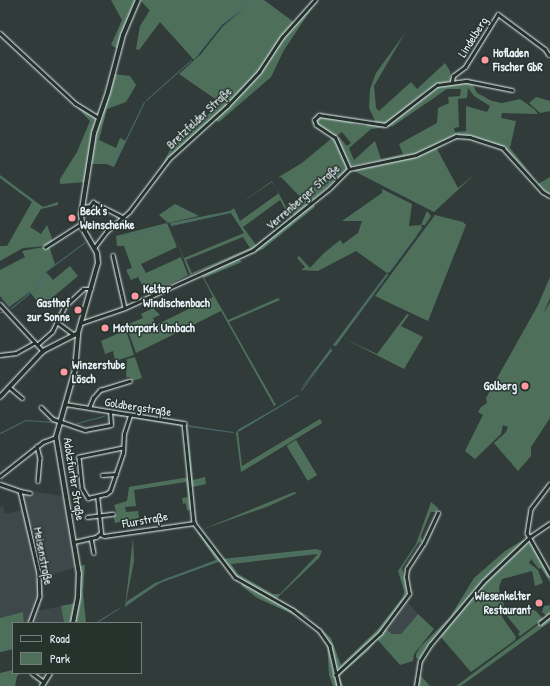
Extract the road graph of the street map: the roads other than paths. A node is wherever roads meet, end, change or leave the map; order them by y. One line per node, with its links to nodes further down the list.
1 (138, 0): 7 (main road)
2 (315, 0): 11 (street, Bretzfelder Straße)
3 (0, 34): 7 (street)
4 (549, 55): 5 (street, Lindelberg)
5 (452, 82): 6 (street); 8 (street)
6 (512, 90)
7 (99, 118): 10 (main road)
8 (349, 169): 9 (street, Verrenberger Straße); 18 (street, Verrenberger Straße)
9 (550, 196)
10 (82, 207): 11 (street); 12 (main road)
11 (124, 217): 14 (street, Bretzfelder Straße)
12 (81, 224): 13 (street); 14 (main road, Adolzfurter Straße)
13 (45, 247)
14 (94, 248): 16 (main road, Adolzfurter Straße)
15 (113, 255): 18 (street)
16 (92, 289): 19 (street); 20 (main road, Adolzfurter Straße)
17 (0, 304): 22 (street)
18 (125, 308): 20 (street, Verrenberger Straße)
19 (57, 322): 21 (street); 22 (street)
20 (80, 322): 21 (main road, Adolzfurter Straße)
21 (76, 334): 23 (main road); 29 (main road, Adolzfurter Straße)
22 (36, 344): 23 (street); 24 (street)
23 (43, 351): 26 (main road)
24 (0, 355)
25 (130, 381): 31 (street, Goldbergstraße)
26 (8, 387): 27 (main road); 28 (street)
27 (0, 396)
28 (22, 398)
29 (64, 404): 31 (street, Goldbergstraße); 34 (main road, Adolzfurter Straße)
30 (42, 407): 34 (street)
31 (89, 408): 32 (street, Goldbergstraße)
32 (110, 412): 33 (street, Goldbergstraße); 34 (street)
33 (130, 415): 37 (street); 51 (street, Goldbergstraße)
34 (58, 421): 35 (main road, Adolzfurter Straße)
35 (56, 437): 36 (street); 56 (main road, Adolzfurter Straße)
36 (37, 446): 40 (street); 41 (street)
37 (123, 448): 38 (street); 46 (street)
38 (117, 474): 39 (street); 46 (street)
39 (102, 475)
40 (0, 476)
41 (38, 480)
42 (0, 484): 44 (street)
43 (550, 484): 55 (street)
44 (20, 491): 45 (street); 60 (street, Meisenstraße)
45 (30, 493)
46 (97, 497): 49 (street)
47 (438, 513): 65 (street)
48 (113, 514): 49 (street)
49 (100, 516): 50 (street); 53 (street)
50 (87, 517)
51 (194, 523): 53 (street, Flurstraße); 65 (street)
52 (550, 523): 55 (street)
53 (100, 534): 54 (street)
54 (92, 538): 56 (street); 57 (street)
55 (529, 539): 58 (street); 68 (street)
56 (74, 542): 61 (main road, Adolzfurter Straße)
57 (94, 553)
58 (550, 574)
59 (550, 615): 62 (street)
60 (30, 622)
61 (73, 622)
62 (540, 623)
63 (33, 674): 66 (street)
64 (49, 674): 66 (main road)
65 (335, 675): 67 (street)
66 (43, 684)
67 (339, 686)
68 (416, 686)

